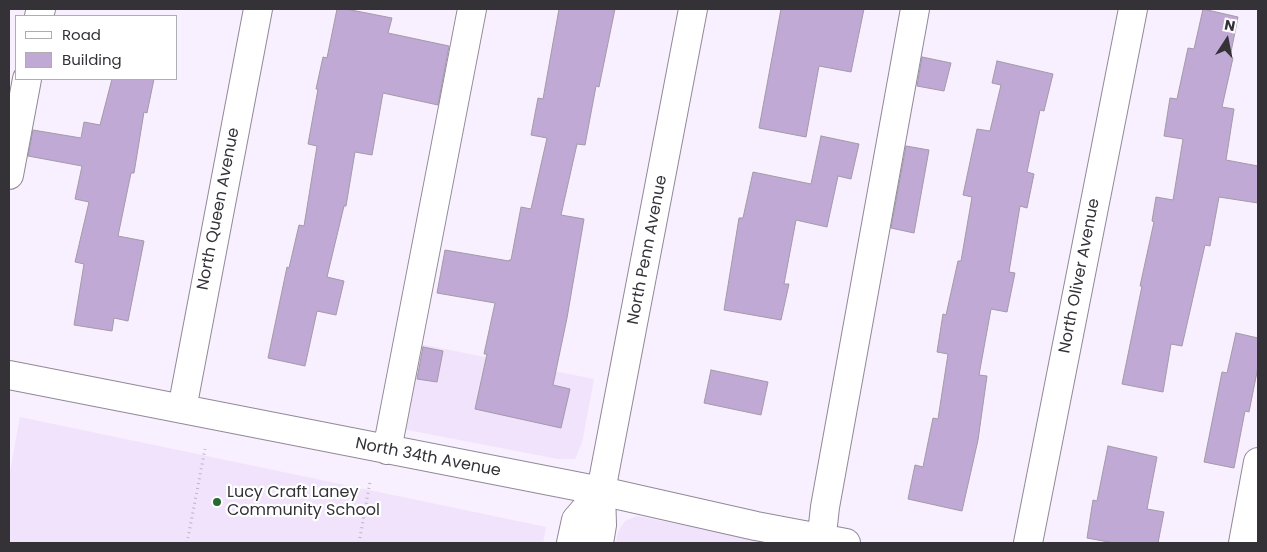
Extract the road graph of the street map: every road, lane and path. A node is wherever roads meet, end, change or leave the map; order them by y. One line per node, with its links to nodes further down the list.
1 (258, 9): 9 (street, North Queen Avenue)
2 (472, 9): 11 (street)
3 (693, 9): 14 (street, North Penn Avenue)
4 (915, 9): 16 (street)
5 (1133, 9): 21 (street, North Oliver Avenue)
6 (27, 80): 7 (street)
7 (9, 175)
8 (9, 375): 9 (street, North 34th Avenue)
9 (182, 409): 11 (street, North 34th Avenue)
10 (206, 449): 17 (path)
11 (387, 450): 14 (street, North 34th Avenue)
12 (1258, 462): 22 (street)
13 (370, 482): 18 (path)
14 (601, 491): 15 (street, North 34th Avenue); 19 (street, North Penn Avenue); 20 (street, North Penn Avenue)
15 (754, 535): 16 (street, North 34th Avenue)
16 (830, 542)
17 (187, 543)
18 (359, 543)
19 (572, 543)
20 (599, 543)
21 (1028, 543)
22 (1243, 543)

